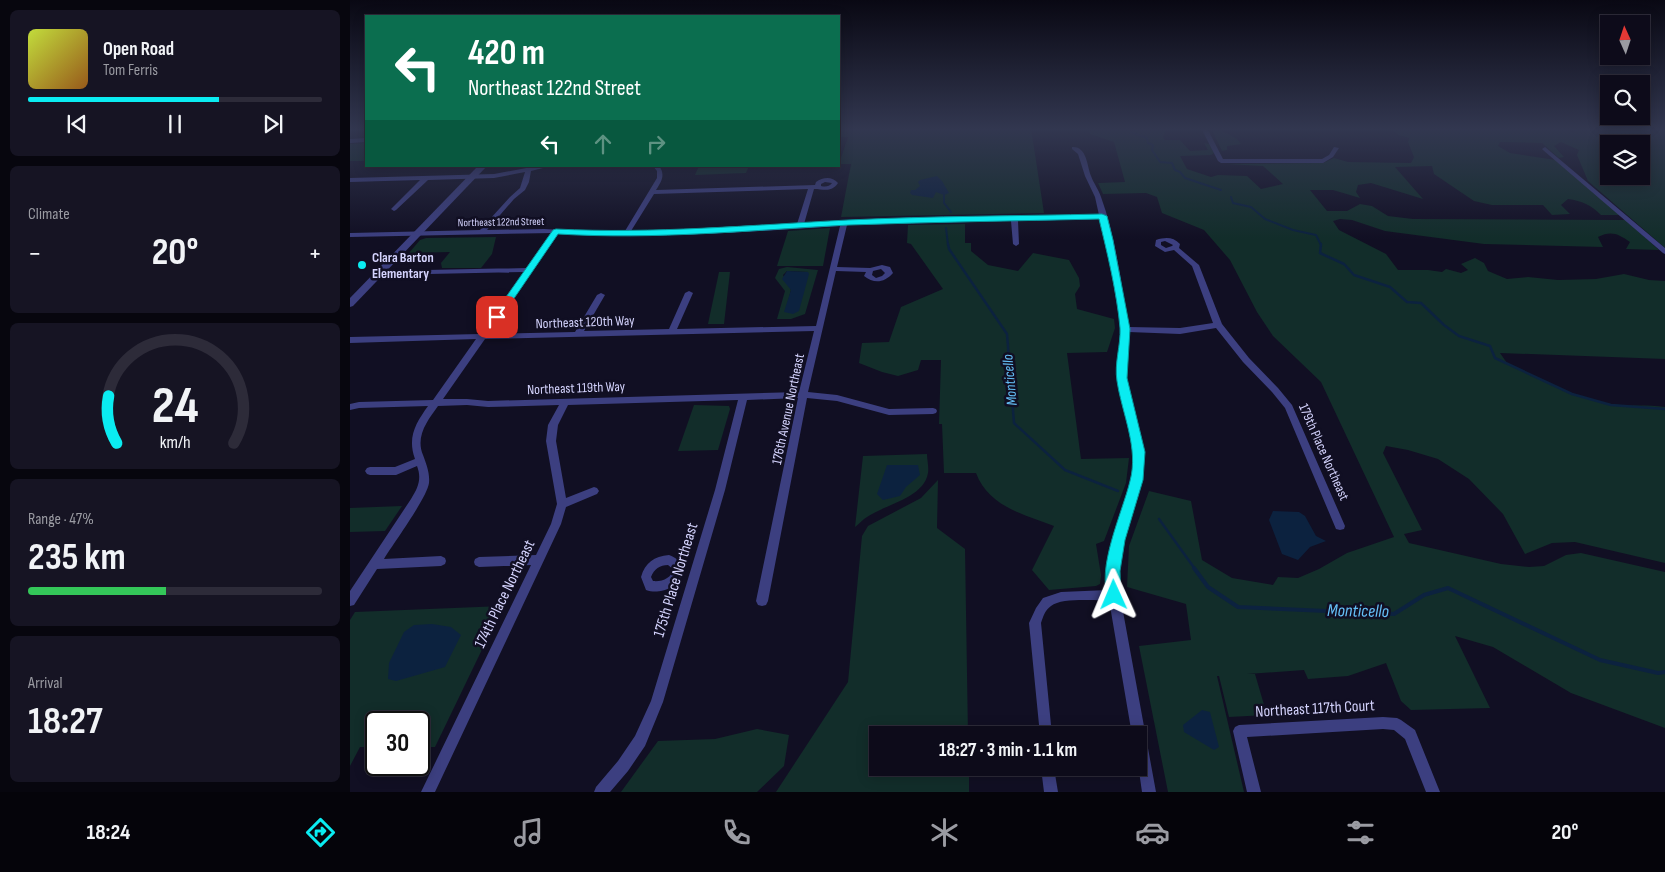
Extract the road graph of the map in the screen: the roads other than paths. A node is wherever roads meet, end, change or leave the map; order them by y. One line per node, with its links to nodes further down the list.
1 (1085, 165): 14 (street)
2 (1564, 165): 25 (street)
3 (482, 167): 7 (street)
4 (543, 167): 6 (street)
5 (657, 167): 12 (street)
6 (528, 170): 7 (street); 18 (street)
7 (472, 177): 8 (street); 20 (street)
8 (426, 178): 10 (street); 13 (street)
9 (350, 180): 10 (street)
10 (361, 180): 11 (street)
11 (350, 189)
12 (652, 192): 17 (street); 21 (street)
13 (394, 210)
14 (1102, 216): 15 (street, Northeast 122nd Street); 35 (street)
15 (1014, 219): 16 (street, Northeast 122nd Street); 23 (street)
16 (844, 223): 17 (street, Northeast 122nd Street); 26 (street, 176th Avenue Northeast)
17 (800, 226): 21 (street, Northeast 122nd Street)
18 (482, 232): 19 (street, Northeast 122nd Street); 20 (street, Northeast 122nd Street)
19 (556, 232): 21 (street, Northeast 122nd Street); 27 (street)
20 (417, 233): 22 (street, Northeast 122nd Street); 32 (street)
21 (627, 233)
22 (350, 235)
23 (1016, 244)
24 (1175, 248): 33 (street, 179th Place Northeast)
25 (1665, 252)
26 (834, 269): 28 (street); 34 (street, 176th Avenue Northeast)
27 (529, 270): 29 (street); 38 (street)
28 (870, 270)
29 (429, 272)
30 (689, 294): 36 (street)
31 (601, 295): 37 (street)
32 (350, 304)
33 (1218, 325): 35 (street); 50 (street, 179th Place Northeast)
34 (820, 328): 36 (street, Northeast 120th Way); 40 (street, 176th Avenue Northeast)
35 (1125, 329): 57 (street)
36 (672, 332): 37 (street, Northeast 120th Way)
37 (578, 334): 38 (street, Northeast 120th Way)
38 (483, 337): 39 (street, Northeast 120th Way); 43 (street)
39 (350, 340)
40 (803, 395): 41 (street, Northeast 119th Way); 45 (street, Northeast 119th Way); 59 (street, 176th Avenue Northeast)
41 (743, 397): 42 (street, Northeast 119th Way); 56 (street, 175th Place Northeast)
42 (566, 402): 43 (street, Northeast 119th Way); 49 (street, 174th Place Northeast)
43 (436, 403): 44 (street, Northeast 119th Way); 46 (street)
44 (350, 407)
45 (933, 411)
46 (421, 460): 47 (street); 54 (street)
47 (370, 471)
48 (594, 492): 49 (street)
49 (562, 504): 51 (street, 174th Place Northeast)
50 (1340, 526)
51 (540, 560): 53 (street); 63 (street, 174th Place Northeast)
52 (441, 561): 54 (street)
53 (479, 562)
54 (374, 564): 58 (street)
55 (678, 574): 56 (street)
56 (695, 574): 64 (street, 175th Place Northeast)
57 (1114, 595): 61 (street); 66 (street)
58 (350, 601)
59 (762, 601)
60 (1397, 724): 67 (street, Northeast 117th Court); 68 (street)
61 (1045, 726)
62 (1049, 776): 65 (street)
63 (428, 792)
64 (601, 792)
65 (1050, 792)
66 (1149, 792)
67 (1254, 792)
68 (1433, 792)

